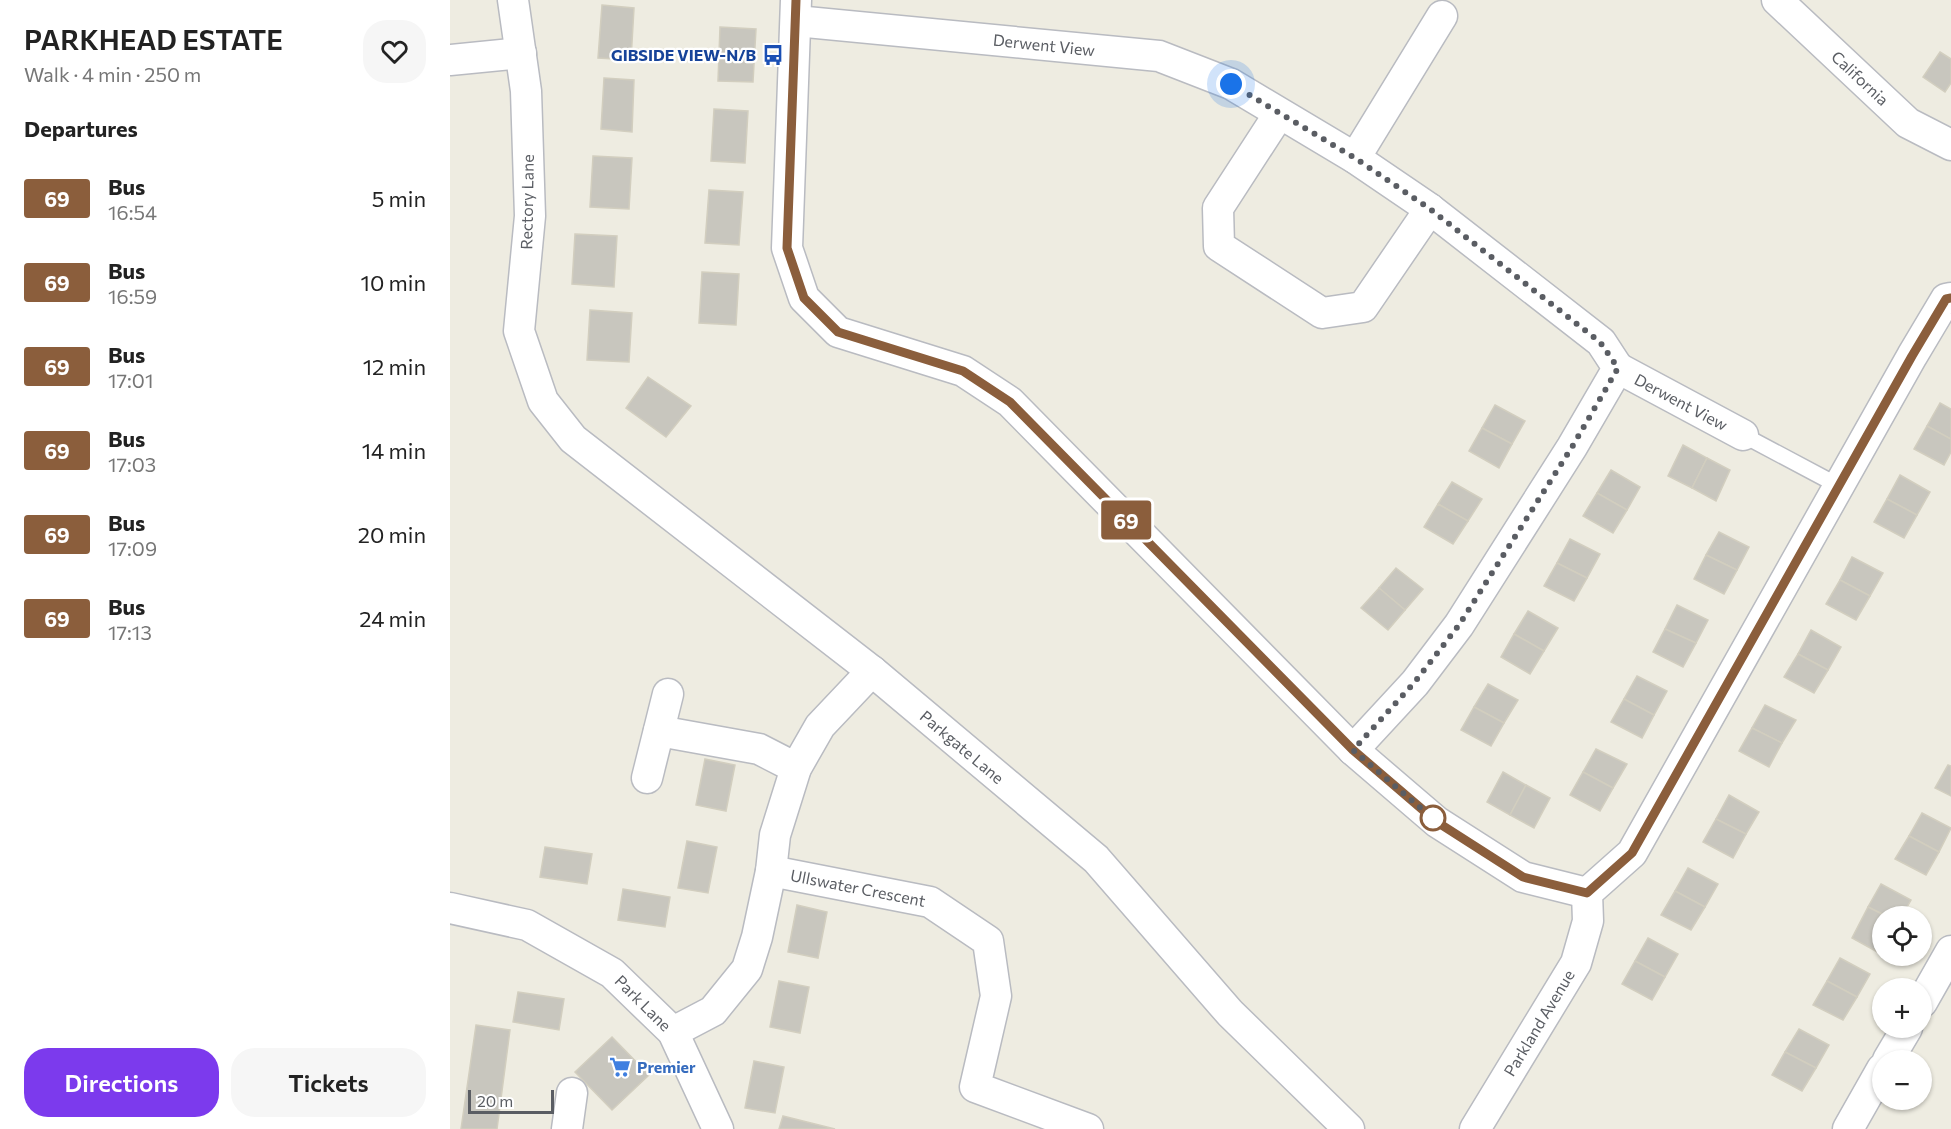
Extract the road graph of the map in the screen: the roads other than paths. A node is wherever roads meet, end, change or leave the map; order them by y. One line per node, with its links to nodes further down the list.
1 (513, 0): 5 (street, Rectory Lane)
2 (1777, 0): 8 (street, California)
3 (796, 10): 7 (street, Derwent View); 19 (street)
4 (1442, 16): 9 (street)
5 (521, 53): 6 (street); 13 (street, Rectory Lane)
6 (450, 60)
7 (1279, 114): 9 (street, Derwent View); 10 (street)
8 (1951, 145)
9 (1355, 158): 10 (street, Derwent View)
10 (1430, 209): 12 (street, Derwent View)
11 (1951, 298): 15 (street)
12 (1618, 368): 14 (street, Derwent View); 19 (street, Derwent View)
13 (543, 401): 16 (street, Parkgate Lane)
14 (1743, 435): 15 (lane)
15 (1839, 486): 23 (street)
16 (872, 671): 20 (street); 33 (street, Parkgate Lane)
17 (668, 694): 18 (street)
18 (659, 731): 20 (street); 21 (street)
19 (1353, 750): 23 (street)
20 (796, 768): 22 (street)
21 (647, 778)
22 (771, 871): 27 (street); 32 (street, Ullswater Crescent)
23 (1587, 893): 34 (street, Parkland Avenue)
24 (450, 908): 27 (street, Park Lane)
25 (1951, 951): 26 (street)
26 (1932, 984)
27 (674, 1032): 31 (street, Park Lane)
28 (1872, 1087): 35 (street)
29 (572, 1093): 30 (street)
30 (567, 1129)
31 (718, 1129)
32 (1088, 1129)
33 (1348, 1129)
34 (1475, 1129)
35 (1848, 1129)

